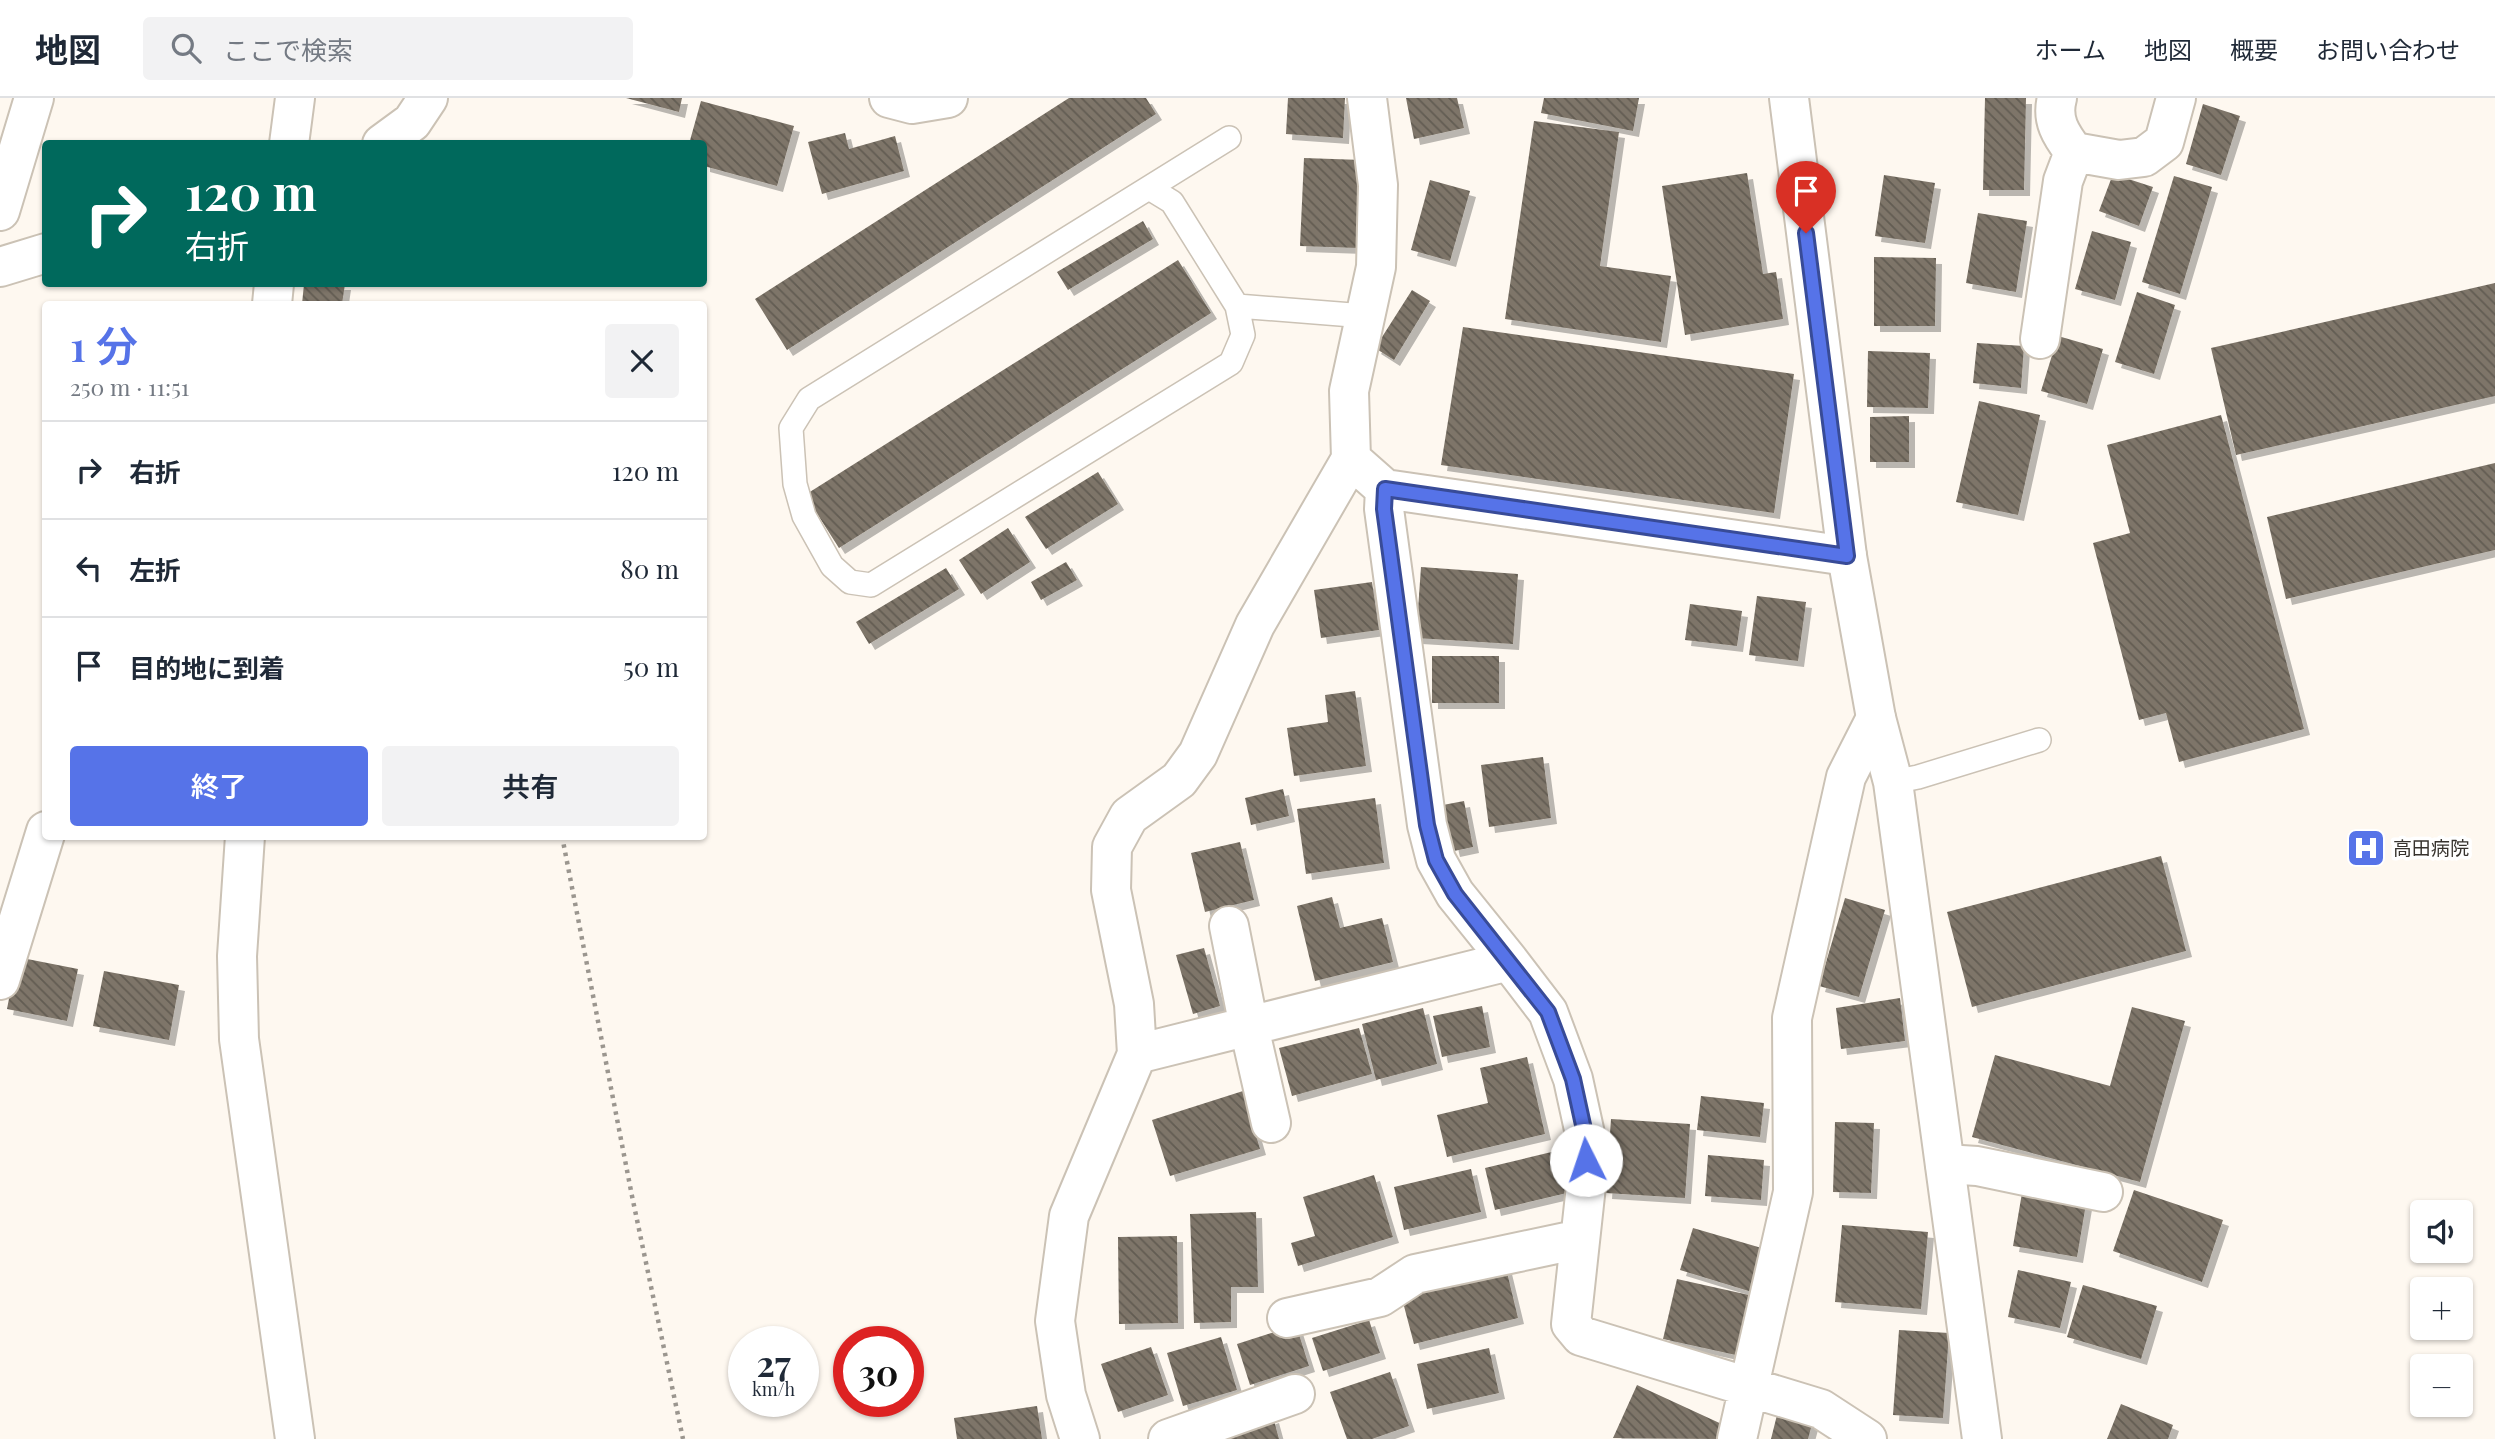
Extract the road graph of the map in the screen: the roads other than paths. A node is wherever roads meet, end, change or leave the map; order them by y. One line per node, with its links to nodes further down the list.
1 (34, 98): 15 (street)
2 (295, 98): 11 (street)
3 (428, 98): 12 (street)
4 (889, 98): 5 (street)
5 (948, 98)
6 (1367, 98): 19 (street)
7 (1789, 98): 23 (street)
8 (2057, 98): 13 (street)
9 (2176, 98): 13 (street)
10 (1229, 138): 14 (lane)
11 (290, 140)
12 (387, 140)
13 (2074, 152): 20 (street)
14 (1149, 188): 18 (lane); 18 (lane)
15 (0, 211)
16 (42, 254): 17 (street)
17 (0, 267)
18 (1237, 306): 19 (lane)
19 (1365, 316): 21 (street)
20 (2040, 339)
21 (1351, 459): 22 (street); 33 (street)
22 (1385, 489): 23 (street); 30 (street)
23 (1847, 556): 24 (street)
24 (1876, 718): 26 (street); 39 (street)
25 (2039, 740): 26 (lane)
26 (1893, 782): 35 (street)
27 (43, 840): 31 (street)
28 (245, 840): 41 (street)
29 (1229, 926): 32 (street)
30 (1508, 961): 32 (street); 37 (street)
31 (0, 979)
32 (1249, 1027): 33 (street); 34 (street)
33 (1137, 1054): 42 (street)
34 (1271, 1123)
35 (1945, 1164): 36 (street); 46 (street)
36 (2103, 1192)
37 (1580, 1239): 38 (street); 39 (street)
38 (1287, 1318)
39 (1751, 1386): 44 (street); 45 (street)
40 (1295, 1394): 43 (street)
41 (295, 1439)
42 (1080, 1439)
43 (1168, 1439)
44 (1737, 1439)
45 (1867, 1439)
46 (1982, 1439)

